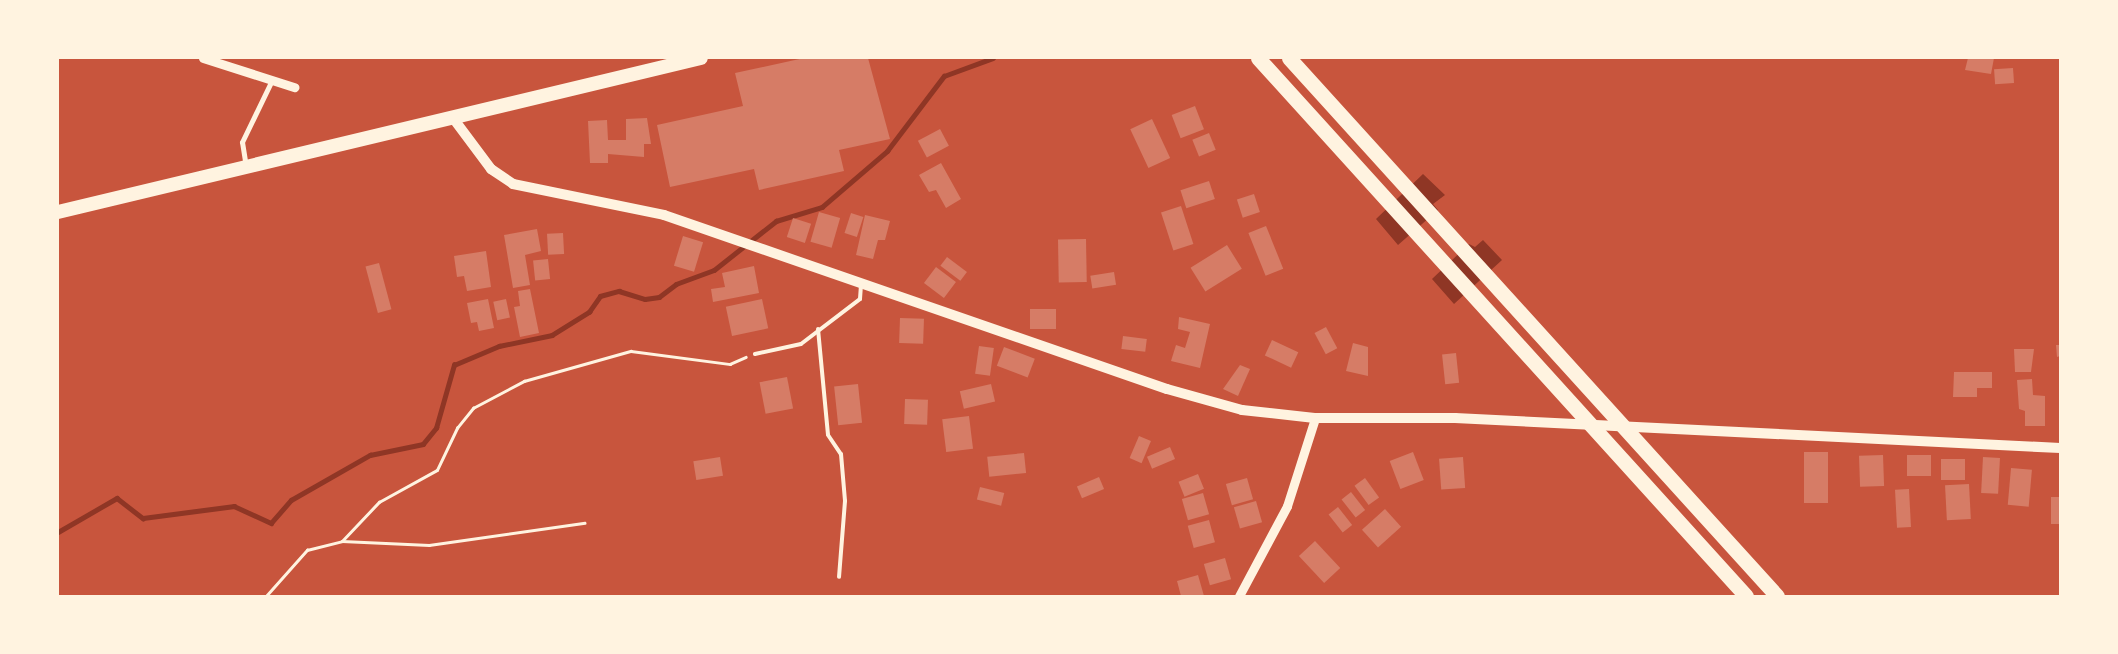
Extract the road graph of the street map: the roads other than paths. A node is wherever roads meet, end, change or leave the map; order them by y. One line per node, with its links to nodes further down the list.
1 (203, 58): 5 (street)
2 (701, 58): 7 (highway)
3 (1258, 58): 17 (highway)
4 (1289, 58): 18 (highway)
5 (272, 80): 6 (street); 8 (street)
6 (294, 87)
7 (453, 118): 8 (highway); 10 (main road)
8 (246, 168): 9 (highway)
9 (58, 212)
10 (862, 282): 11 (lane); 13 (main road)
11 (818, 329): 12 (lane); 15 (lane)
12 (755, 354)
13 (1315, 418): 14 (main road); 16 (street)
14 (2060, 448)
15 (839, 577)
16 (1239, 596)
17 (1746, 596)
18 (1777, 596)

